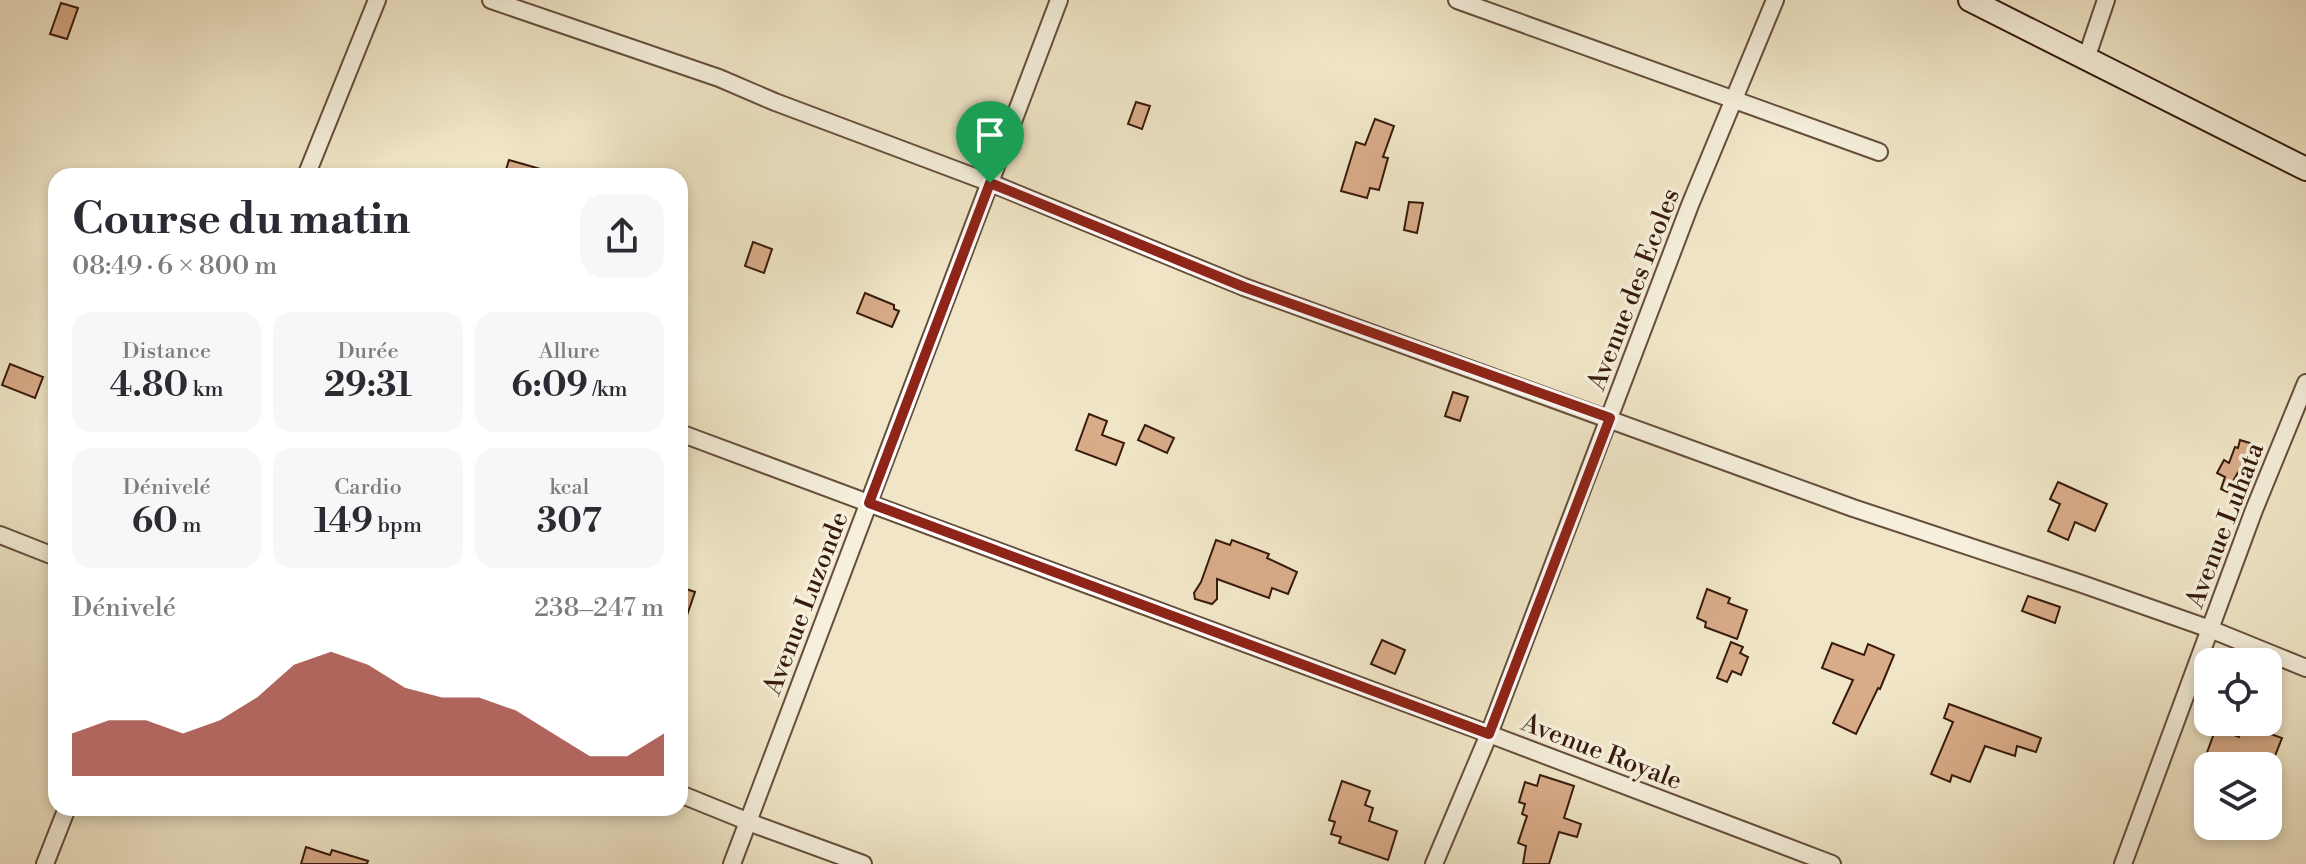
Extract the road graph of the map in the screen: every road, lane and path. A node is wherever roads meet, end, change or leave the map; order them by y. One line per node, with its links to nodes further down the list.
1 (377, 0): 11 (street)
2 (491, 0): 13 (street)
3 (1059, 0): 13 (street, Avenue Luzonde)
4 (1457, 0): 9 (street)
5 (1775, 0): 9 (street, Avenue des Ecoles)
6 (1970, 0): 8 (street)
7 (2106, 0): 8 (street)
8 (2086, 59): 12 (street)
9 (1734, 100): 10 (street); 15 (street, Avenue des Ecoles)
10 (1879, 152)
11 (309, 168)
12 (2306, 169)
13 (990, 183): 15 (street); 17 (street, Avenue Luzonde)
14 (2306, 383): 20 (street, Avenue Luhata)
15 (1610, 418): 20 (street); 22 (street, Avenue des Ecoles)
16 (688, 436): 17 (street, Avenue Royale)
17 (869, 503): 22 (street, Avenue Royale); 25 (street, Avenue Luzonde)
18 (0, 535): 19 (street)
19 (48, 554)
20 (2210, 629): 21 (street); 31 (street, Avenue Luhata)
21 (2306, 668)
22 (1489, 734): 29 (street, Avenue des Ecoles); 30 (street, Avenue Royale)
23 (688, 797): 25 (street)
24 (64, 816): 26 (street)
25 (748, 822): 27 (street, Avenue Luzonde); 28 (street)
26 (45, 864)
27 (732, 864)
28 (863, 864)
29 (1434, 864)
30 (1832, 864)
31 (2123, 864)

